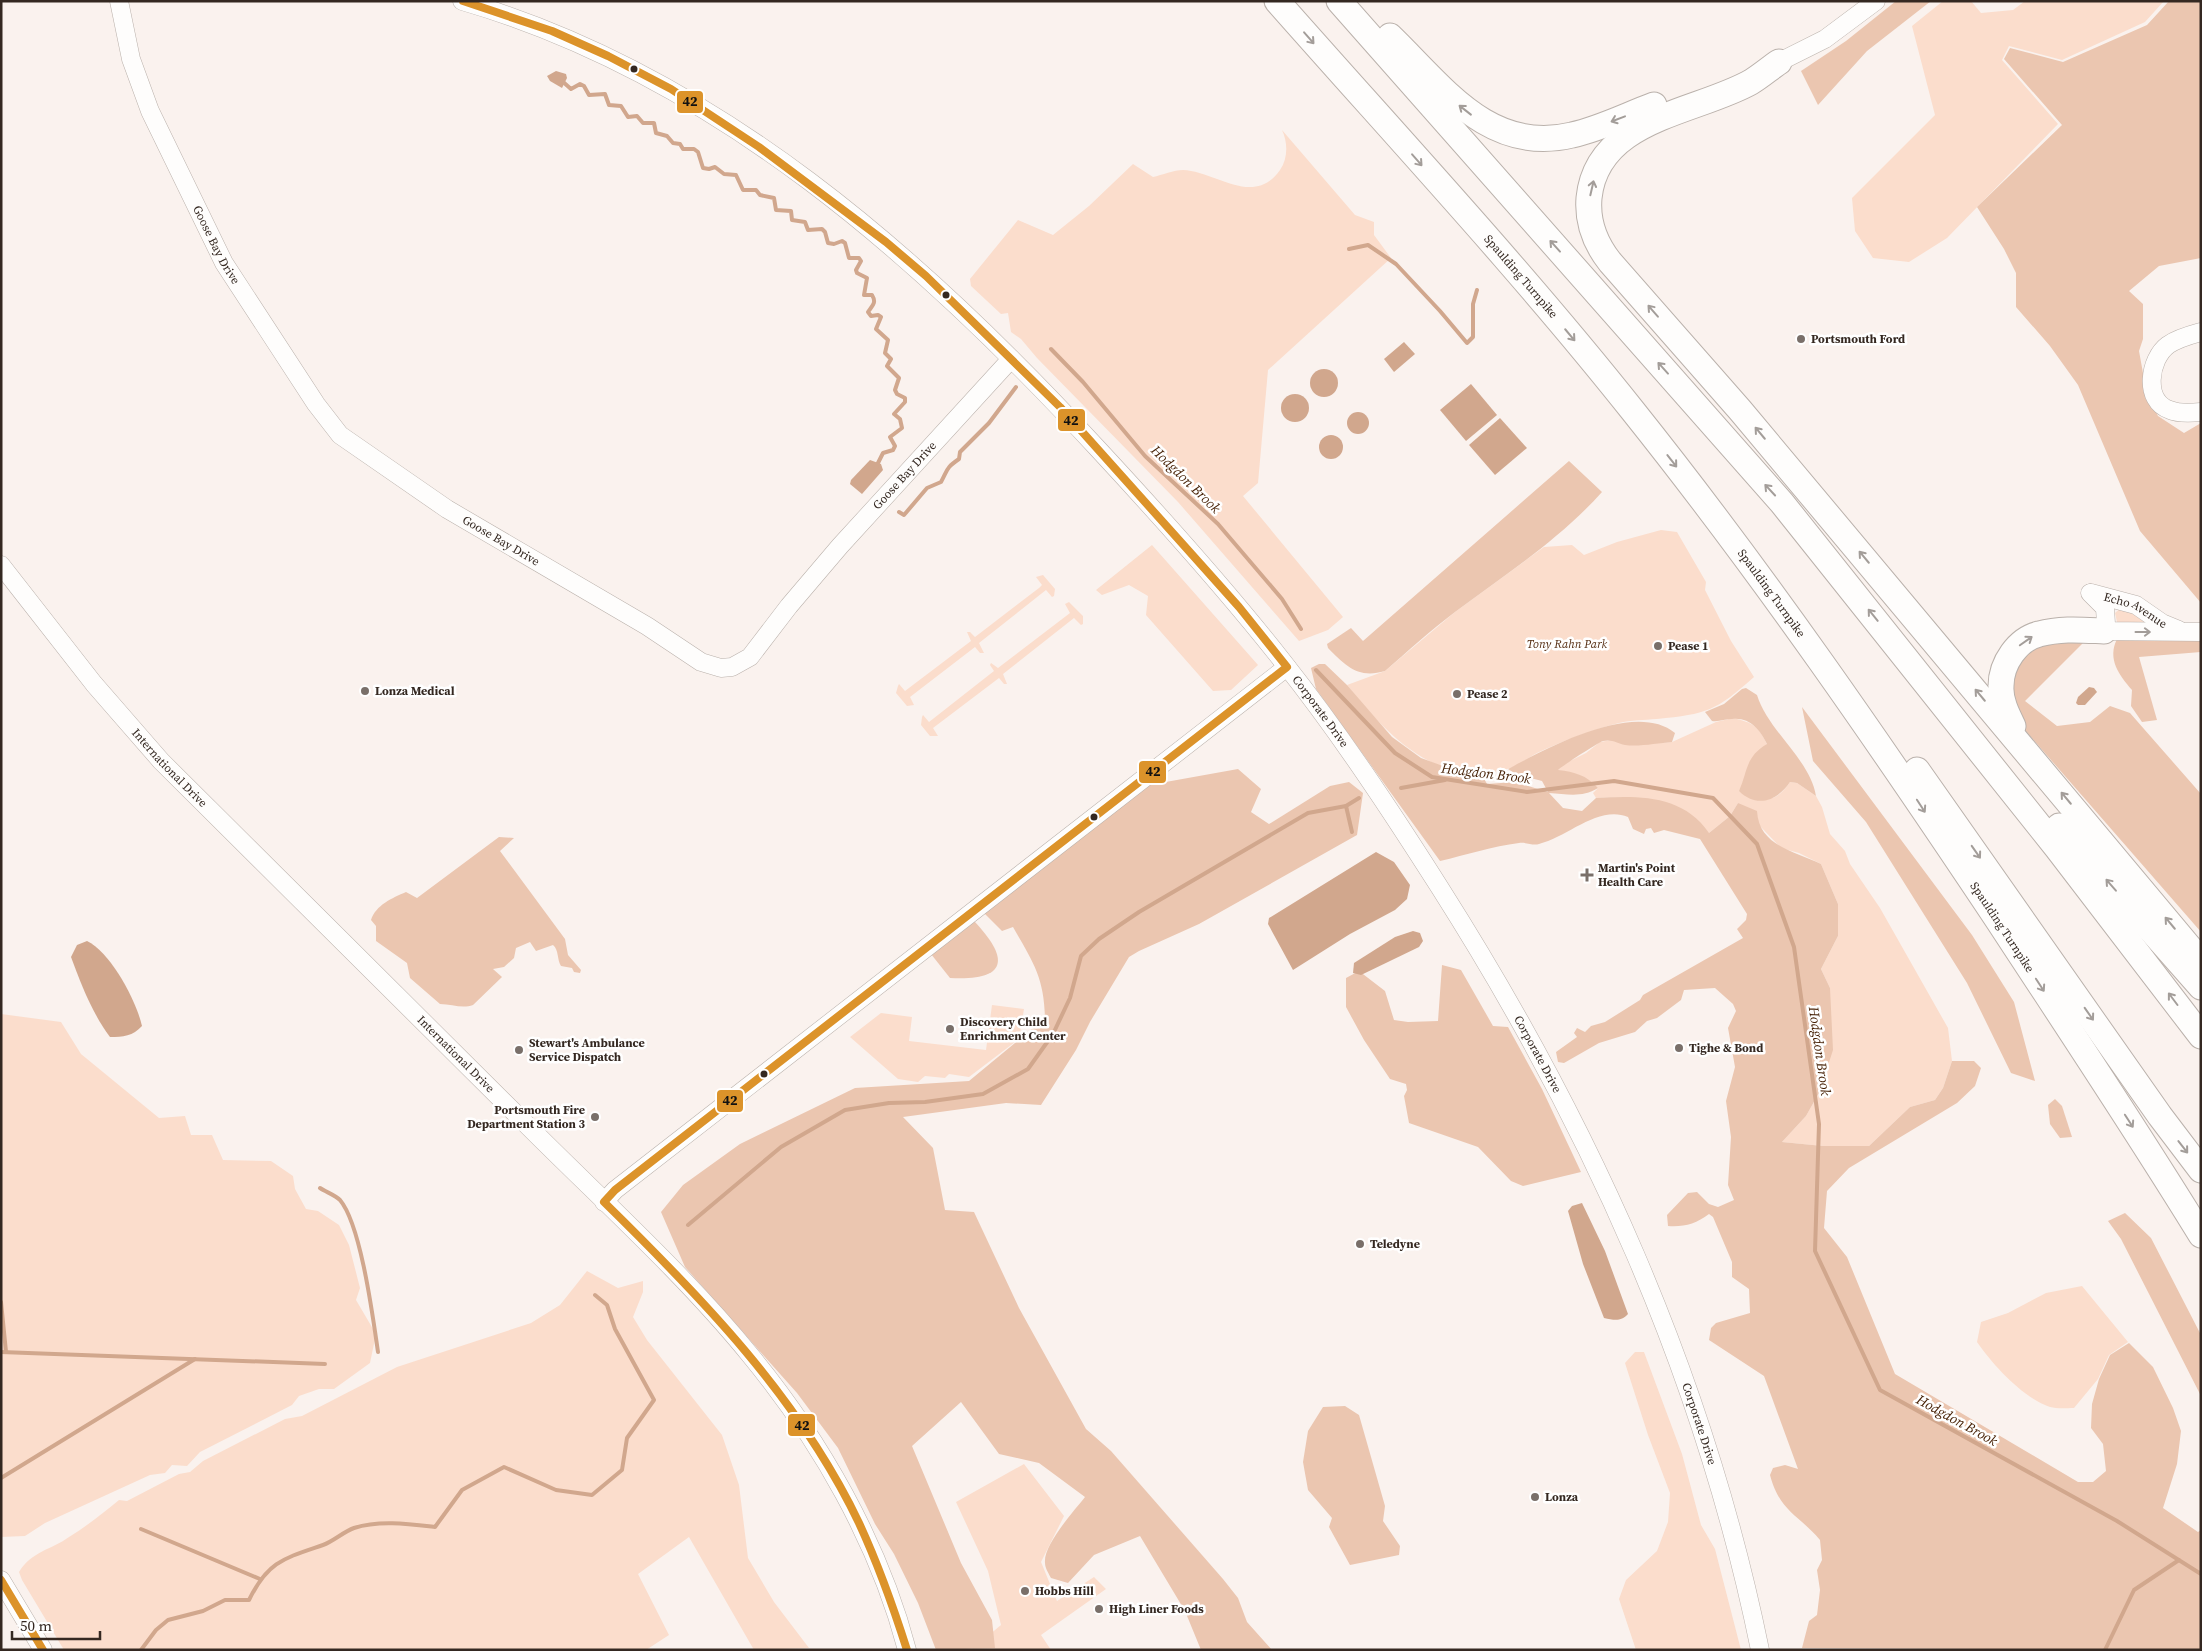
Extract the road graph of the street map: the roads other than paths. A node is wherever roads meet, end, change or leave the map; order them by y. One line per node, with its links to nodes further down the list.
1 (118, 1): 9 (street, Goose Bay Drive)
2 (462, 1): 9 (street, Corporate Drive)
3 (1277, 1): 12 (highway, Spaulding Turnpike, one-way to 12)
4 (1339, 1): 16 (highway, one-way to 4)
5 (1355, 1): 7 (highway, one-way to 5)
6 (1876, 1): 7 (street)
7 (1779, 62): 18 (highway, one-way to 7)
8 (2201, 332): 10 (street)
9 (1012, 360): 17 (street, Corporate Drive)
10 (2201, 412)
11 (1, 566): 23 (street, International Drive)
12 (1762, 580): 22 (highway, one-way to 22); 24 (highway, Spaulding Turnpike, one-way to 24)
13 (2104, 631): 14 (street, Echo Avenue, one-way to 14); 14 (street, Echo Avenue); 18 (highway, one-way to 13)
14 (2182, 631): 15 (street, Echo Avenue)
15 (2201, 632)
16 (1904, 653): 20 (highway, one-way to 16); 21 (highway, one-way to 16)
17 (1287, 667): 23 (street); 28 (street, Corporate Drive)
18 (2022, 746): 19 (highway, one-way to 18)
19 (2201, 960)
20 (2201, 987)
21 (2201, 1036)
22 (2201, 1170)
23 (604, 1202): 27 (street, International Drive)
24 (2201, 1235)
25 (1, 1580): 26 (street)
26 (43, 1650)
27 (907, 1650)
28 (1760, 1650)

